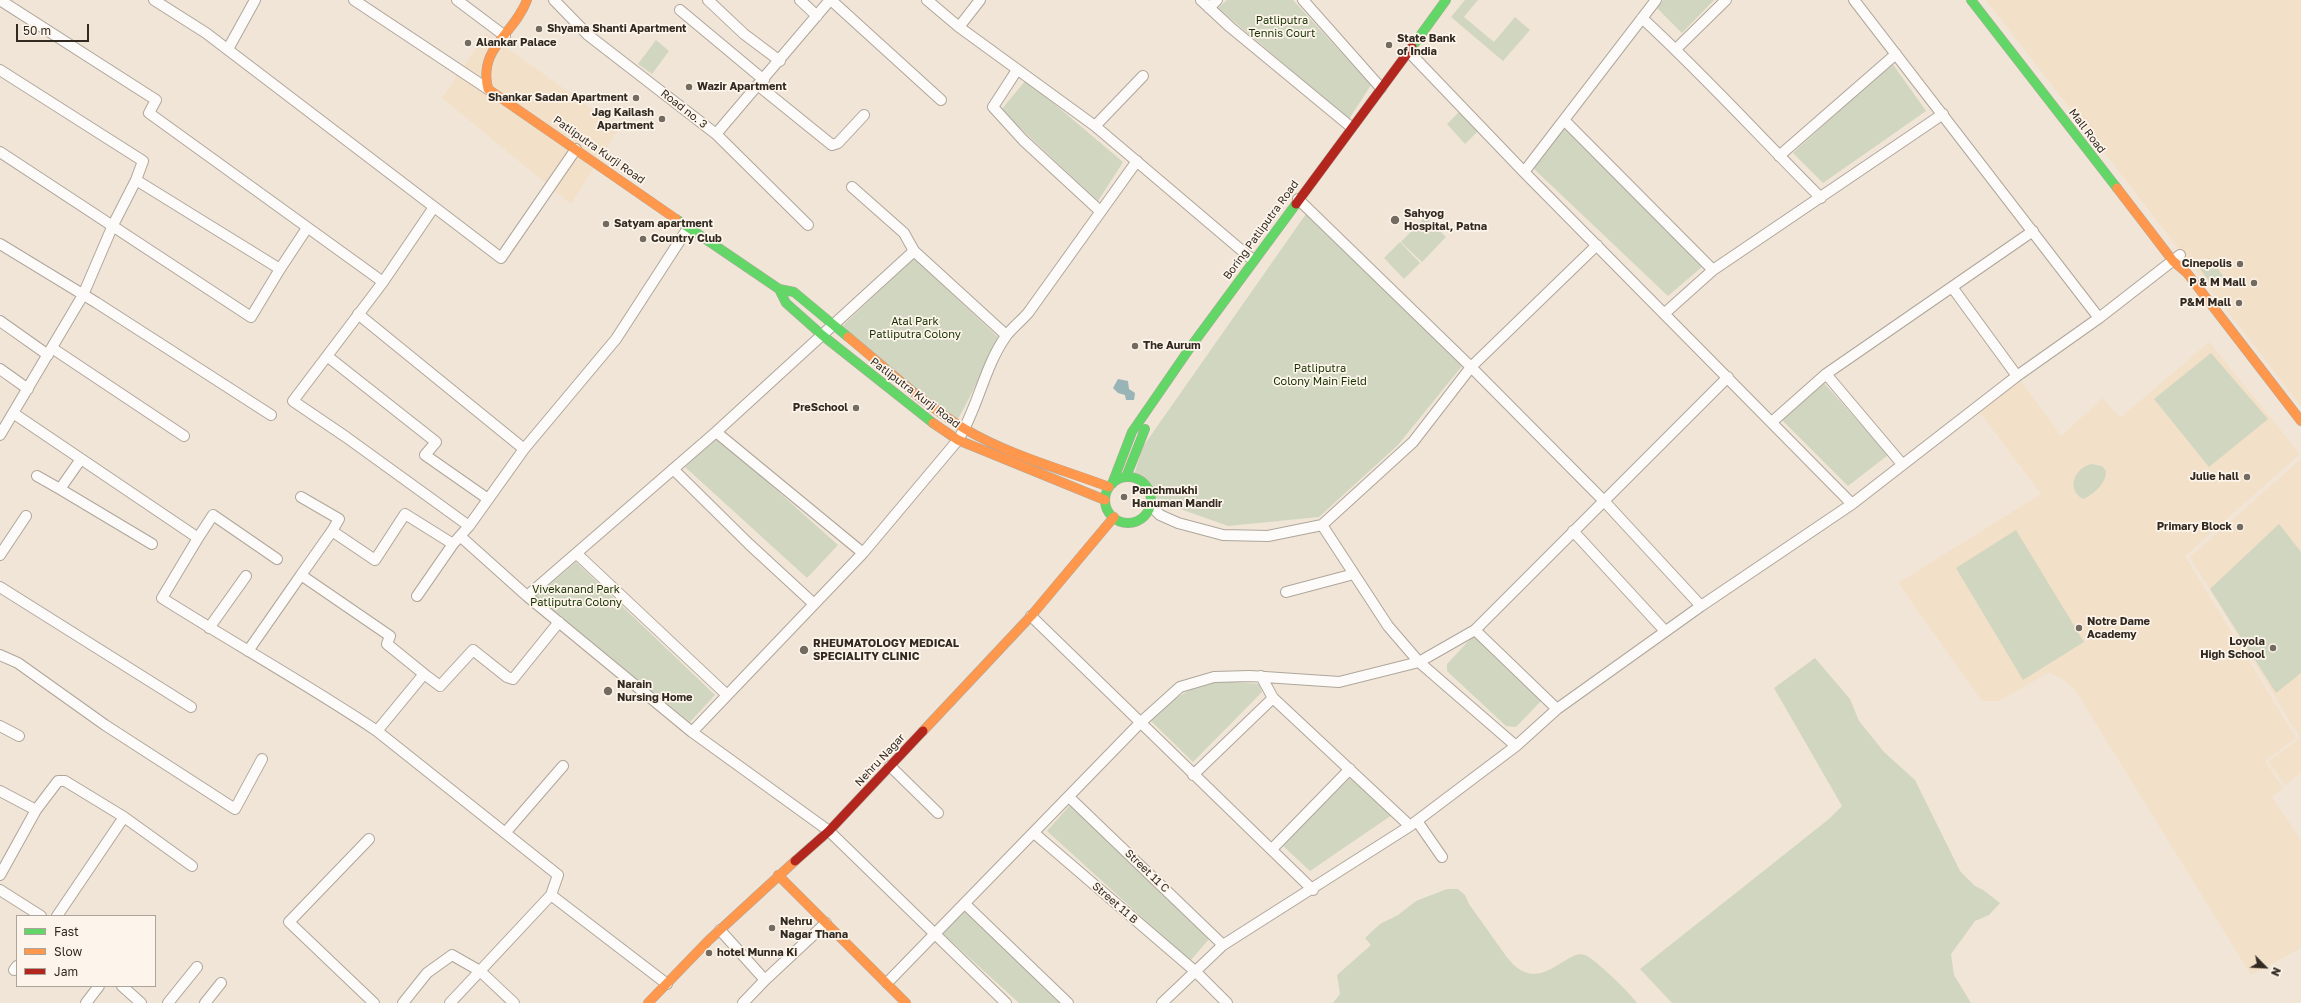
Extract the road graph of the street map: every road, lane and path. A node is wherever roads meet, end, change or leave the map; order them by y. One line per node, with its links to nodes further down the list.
1 (0, 0): 60 (street)
2 (154, 0): 29 (street)
3 (255, 0): 29 (street)
4 (354, 0): 39 (street)
5 (457, 0): 28 (street)
6 (527, 0): 28 (street)
7 (554, 0): 46 (street, Road no. 3)
8 (708, 0): 33 (street)
9 (800, 0): 25 (street)
10 (831, 0): 25 (street, Road no. 3); 40 (street)
11 (928, 0): 27 (street)
12 (980, 0): 27 (street)
13 (1201, 0): 23 (street)
14 (1217, 0): 23 (street)
15 (1303, 0): 38 (street)
16 (1446, 0): 32 (street, Boring Patliputra Road)
17 (1457, 0): 32 (street, Boring Patliputra Road)
18 (1656, 0): 26 (street)
19 (1726, 0): 30 (street)
20 (1854, 0): 31 (street)
21 (1971, 0): 22 (street, Mall Road)
22 (1982, 6): 66 (street, Mall Road)
23 (1209, 8): 45 (street)
24 (680, 10): 37 (street)
25 (817, 16): 33 (street, Road no. 3)
26 (1642, 18): 30 (street); 43 (street)
27 (959, 27): 35 (street)
28 (505, 36): 39 (street)
29 (228, 49): 56 (street)
30 (1676, 49): 49 (street)
31 (1896, 54): 41 (street); 49 (street)
32 (1412, 55): 38 (street, Boring Patliputra Road); 51 (street); 55 (street, Boring Patliputra Road)
33 (780, 61): 37 (street, Road no. 3)
34 (0, 70): 52 (street)
35 (1016, 70): 44 (street); 57 (street)
36 (1143, 76): 44 (street)
37 (761, 83): 42 (street); 46 (street, Road no. 3)
38 (1380, 88): 45 (street, Boring Patliputra Road)
39 (488, 89): 47 (street, Patliputra Kurji Road)
40 (941, 100)
41 (1943, 114): 54 (street); 62 (street)
42 (864, 115)
43 (1564, 120): 51 (street); 69 (street)
44 (1095, 126): 50 (street)
45 (1351, 127): 55 (street, Boring Patliputra Road)
46 (716, 134): 59 (street)
47 (576, 149): 56 (street); 61 (street, Patliputra Kurji Road)
48 (0, 152): 58 (street)
49 (1779, 156): 54 (street)
50 (1137, 161): 57 (street); 67 (street)
51 (1524, 172): 64 (street)
52 (136, 180): 58 (street); 68 (street)
53 (852, 187): 65 (street)
54 (1821, 198): 69 (street)
55 (1301, 202): 67 (street, Boring Patliputra Road); 81 (street, Boring Patliputra Road); 84 (street)
56 (434, 207): 70 (street)
57 (1100, 211): 80 (street)
58 (113, 225): 68 (street); 73 (street)
59 (808, 225)
60 (307, 228): 68 (street); 70 (street)
61 (688, 228): 72 (street, Patliputra Kurji Road); 99 (street)
62 (2033, 232): 71 (street); 76 (street)
63 (0, 244): 73 (street)
64 (1597, 246): 74 (street); 84 (street)
65 (914, 251): 78 (street); 80 (street)
66 (2176, 258): 76 (street); 93 (street, Mall Road)
67 (1253, 260): 81 (street, Boring Patliputra Road)
68 (280, 269)
69 (1712, 270): 74 (street)
70 (383, 282): 75 (street)
71 (1952, 287): 86 (street); 87 (street)
72 (779, 289): 78 (street, Patliputra Kurji Road); 79 (street, Patliputra Kurji Road)
73 (83, 296): 82 (street); 91 (street)
74 (1665, 313): 88 (street)
75 (358, 314): 83 (street); 99 (street)
76 (2099, 318): 87 (street)
77 (0, 321): 82 (street)
78 (833, 325): 79 (street); 94 (street, Patliputra Kurji Road)
79 (822, 335): 95 (street); 98 (street, Patliputra Kurji Road)
80 (1006, 335): 94 (street)
81 (1196, 348): 104 (street, Boring Patliputra Road); 105 (street, Boring Patliputra Road)
82 (50, 352): 89 (street); 97 (street)
83 (327, 356): 108 (street); 116 (street)
84 (1471, 367): 110 (street); 115 (street)
85 (0, 369): 89 (street)
86 (1826, 374): 92 (street); 101 (street)
87 (2017, 376): 101 (street)
88 (1728, 377): 92 (street); 110 (street)
89 (28, 389): 90 (street)
90 (13, 413): 96 (street); 100 (street)
91 (271, 415)
92 (1773, 421): 111 (street)
93 (2301, 421)
94 (965, 429): 98 (street); 105 (street, Patliputra Kurji Road)
95 (716, 432): 102 (street); 123 (street)
96 (0, 435)
97 (184, 436)
98 (958, 440): 109 (street, Patliputra Kurji Road); 123 (street)
99 (524, 449): 108 (street)
100 (81, 459): 106 (street); 120 (street)
101 (1902, 464): 111 (street)
102 (673, 469): 124 (street); 134 (street)
103 (37, 476): 106 (street)
104 (1126, 477): 105 (street); 112 (street)
105 (1110, 485): 109 (street)
106 (60, 489): 121 (street)
107 (301, 496): 117 (street)
108 (488, 499): 116 (street)
109 (1105, 500): 114 (street)
110 (1604, 501): 118 (street); 135 (street)
111 (1852, 504): 135 (street)
112 (1150, 505): 114 (street); 115 (street)
113 (26, 516): 125 (street)
114 (1114, 518): 136 (street, Nehru Nagar)
115 (1322, 525): 127 (street)
116 (468, 526): 119 (street)
117 (332, 531): 122 (street); 128 (street)
118 (1573, 531): 139 (street); 140 (street)
119 (460, 536): 122 (street); 133 (street)
120 (198, 538): 126 (street); 138 (street)
121 (152, 544)
122 (453, 544): 132 (street)
123 (863, 553): 134 (street)
124 (576, 554): 133 (street); 146 (street)
125 (0, 555)
126 (277, 559)
127 (1354, 574): 131 (street); 143 (street)
128 (301, 575): 141 (street); 144 (street)
129 (246, 576): 138 (street)
130 (0, 586): 148 (street)
131 (1286, 592)
132 (417, 596)
133 (527, 596): 137 (street)
134 (814, 604): 146 (street)
135 (1701, 606): 140 (street)
136 (1031, 616): 150 (street); 158 (street, Nehru Nagar)
137 (559, 622): 144 (street); 153 (street)
138 (209, 628): 141 (street)
139 (1475, 630): 143 (street); 149 (street)
140 (1665, 631): 149 (street)
141 (248, 651): 152 (street)
142 (0, 655): 156 (street)
143 (1419, 662): 145 (street); 155 (street)
144 (424, 674): 152 (street)
145 (1261, 676): 147 (street); 150 (street)
146 (727, 695): 153 (street)
147 (1273, 698): 159 (street); 160 (street)
148 (191, 707)
149 (1557, 709): 155 (street)
150 (1140, 723): 160 (street); 162 (street)
151 (0, 726): 154 (street)
152 (377, 731): 168 (street)
153 (692, 732): 167 (street)
154 (19, 736)
155 (1516, 746): 166 (street)
156 (262, 759)
157 (563, 766): 168 (street)
158 (890, 766): 164 (street); 167 (street, Nehru Nagar)
159 (1350, 769): 166 (street); 171 (street)
160 (1193, 775): 171 (street)
161 (0, 791): 163 (street)
162 (1069, 797): 169 (street); 185 (street, Street 11 C)
163 (36, 810): 165 (street); 174 (street)
164 (938, 813)
165 (124, 817): 173 (street); 181 (street)
166 (1413, 823): 172 (street); 177 (street)
167 (829, 832): 175 (street, Nehru Nagar); 184 (street)
168 (505, 833): 178 (street)
169 (1034, 833): 179 (street); 188 (street, Street 11 B)
170 (369, 839): 199 (street)
171 (1272, 849): 177 (street)
172 (1442, 857)
173 (192, 866)
174 (0, 875)
175 (778, 876): 182 (street); 183 (street, Nehru Nagar)
176 (0, 890): 180 (street)
177 (1312, 890): 185 (street)
178 (551, 895): 187 (street); 192 (street)
179 (965, 904): 184 (street); 207 (street)
180 (39, 915)
181 (58, 915)
182 (826, 923): 189 (street); 191 (street)
183 (720, 930): 189 (street); 192 (street, Nehru Nagar)
184 (935, 933): 191 (street); 206 (street)
185 (1223, 945): 188 (street)
186 (197, 967): 197 (street)
187 (480, 971): 200 (street); 201 (street); 202 (street)
188 (1196, 972): 208 (street); 209 (street, Street 11 B)
189 (765, 980): 204 (street)
190 (221, 983): 198 (street)
191 (887, 983): 205 (street)
192 (666, 984): 203 (street, Nehru Nagar)
193 (98, 987): 195 (street)
194 (123, 987): 196 (street)
195 (86, 1003)
196 (141, 1003)
197 (168, 1003)
198 (205, 1003)
199 (374, 1003)
200 (403, 1003)
201 (450, 1003)
202 (514, 1003)
203 (648, 1003)
204 (743, 1003)
205 (906, 1003)
206 (1006, 1003)
207 (1068, 1003)
208 (1162, 1003)
209 (1227, 1003)

